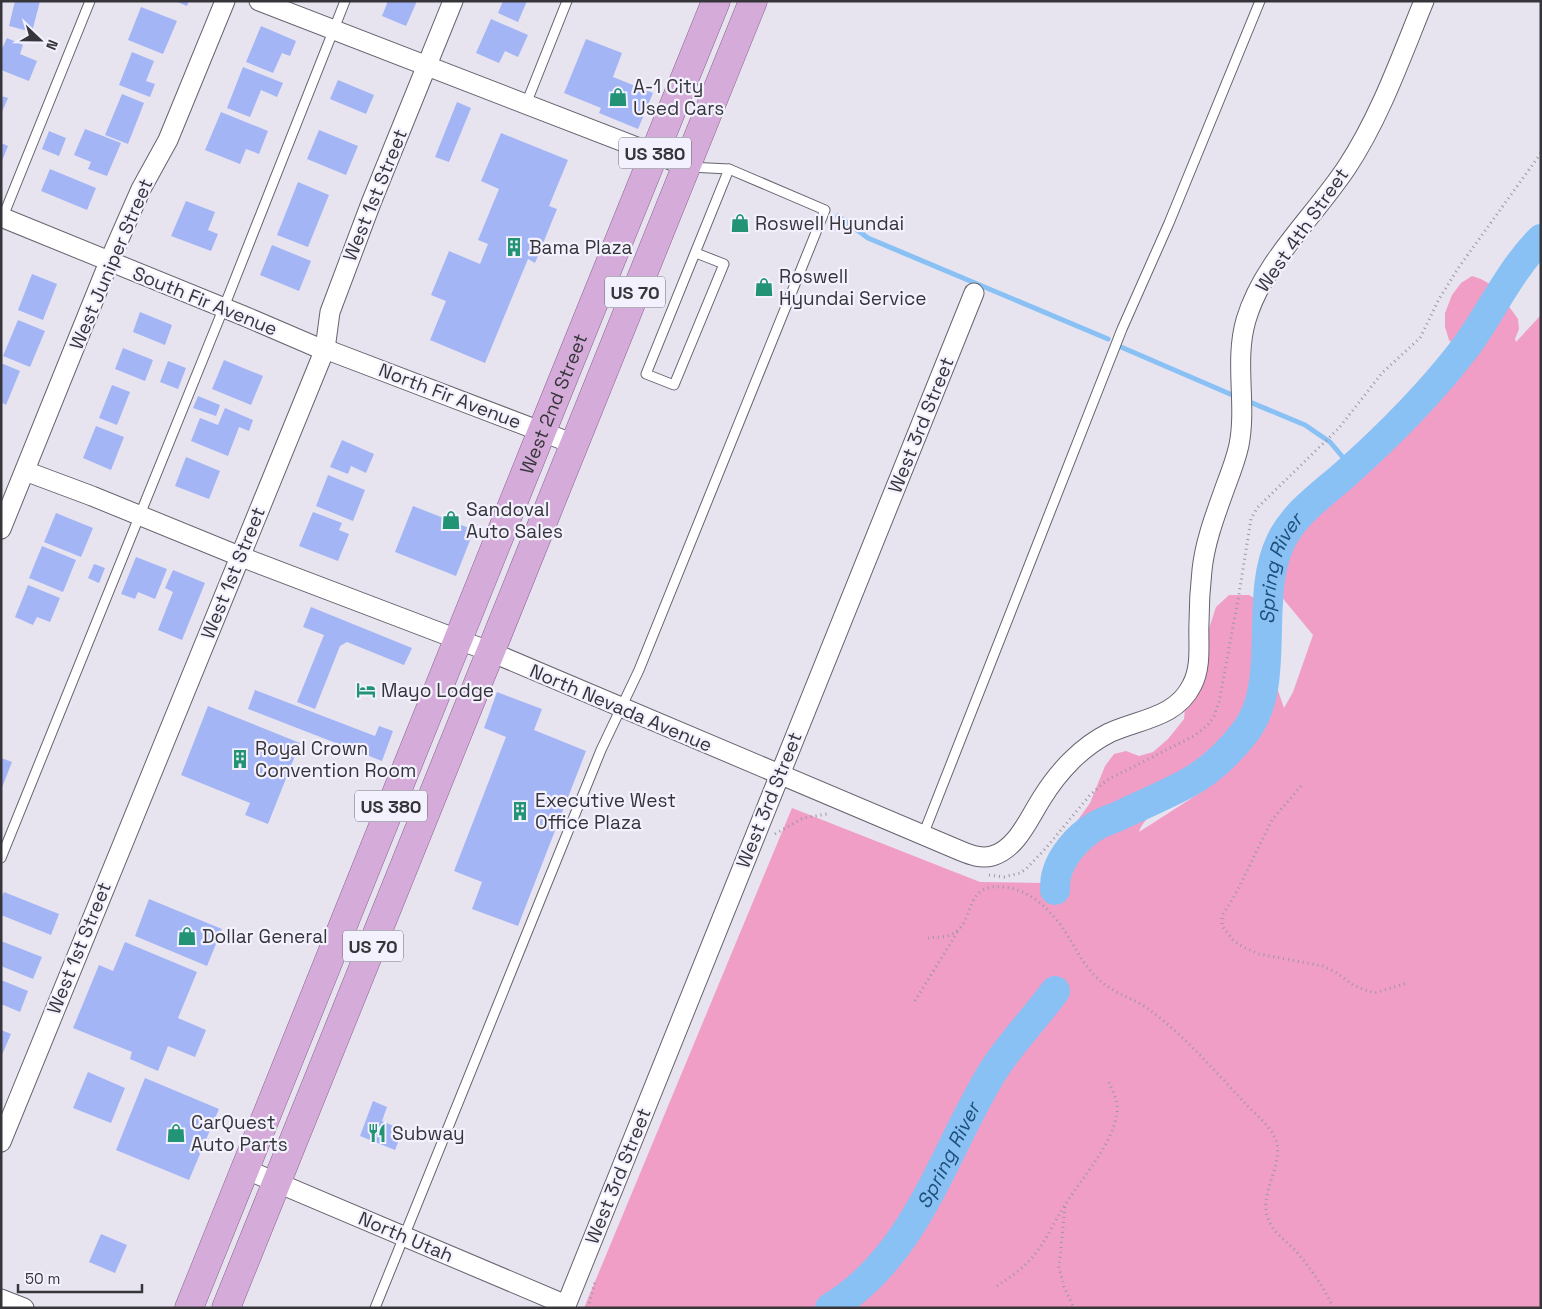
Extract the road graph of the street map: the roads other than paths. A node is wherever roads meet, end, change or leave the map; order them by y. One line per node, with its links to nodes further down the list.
1 (90, 1): 17 (lane)
2 (225, 1): 19 (street, West Juniper Street)
3 (259, 1): 11 (street)
4 (345, 1): 11 (lane)
5 (453, 1): 12 (street, West 1st Street)
6 (567, 1): 13 (lane)
7 (716, 1): 14 (main road, West 2nd Street / US 380)
8 (753, 1): 15 (main road, West 2nd Street / US 70)
9 (1260, 1): 33 (lane)
10 (1424, 1): 34 (street, West 4th Street)
11 (334, 30): 12 (street); 21 (lane)
12 (427, 66): 13 (street); 22 (street, West 1st Street)
13 (526, 104): 14 (street)
14 (655, 154): 15 (street); 23 (main road, West 2nd Street / US 380)
15 (686, 166): 16 (lane); 24 (main road, West 2nd Street / US 70)
16 (729, 169): 18 (lane); 31 (lane)
17 (2, 219): 19 (street, South Fir Avenue)
18 (696, 253): 18 (lane)
19 (108, 262): 21 (street, South Fir Avenue); 25 (street, West Juniper Street)
20 (974, 293): 32 (street, West 3rd Street)
21 (224, 308): 22 (street, South Fir Avenue); 26 (lane)
22 (325, 349): 23 (street, North Fir Avenue); 28 (street, West 1st Street)
23 (542, 431): 24 (street, North Fir Avenue); 29 (main road, West 2nd Street / US 380)
24 (574, 444): 30 (main road, West 2nd Street / US 70)
25 (25, 472): 26 (street, North Nevada Avenue); 27 (street, West Juniper Street)
26 (140, 515): 28 (street, North Nevada Avenue); 35 (lane)
27 (1, 528)
28 (239, 556): 29 (street, North Nevada Avenue); 36 (street, West 1st Street)
29 (458, 639): 30 (street, North Nevada Avenue); 37 (main road, West 2nd Street / US 380)
30 (491, 652): 31 (street, North Nevada Avenue); 38 (main road, West 2nd Street / US 70)
31 (621, 708): 32 (street, North Nevada Avenue); 39 (lane)
32 (779, 774): 33 (street, North Nevada Avenue); 41 (street, West 3rd Street)
33 (923, 835): 34 (street, North Nevada Avenue)
34 (1002, 852)
35 (1, 858)
36 (1, 1142)
37 (245, 1170): 38 (street, North Utah); 43 (main road, West 2nd Street / US 380)
38 (277, 1182): 39 (street, North Utah); 44 (main road, West 2nd Street / US 70)
39 (404, 1236): 41 (street, North Utah); 45 (lane)
40 (1, 1299): 42 (street)
41 (566, 1306)
42 (24, 1308)
43 (189, 1308)
44 (226, 1308)
45 (375, 1308)

